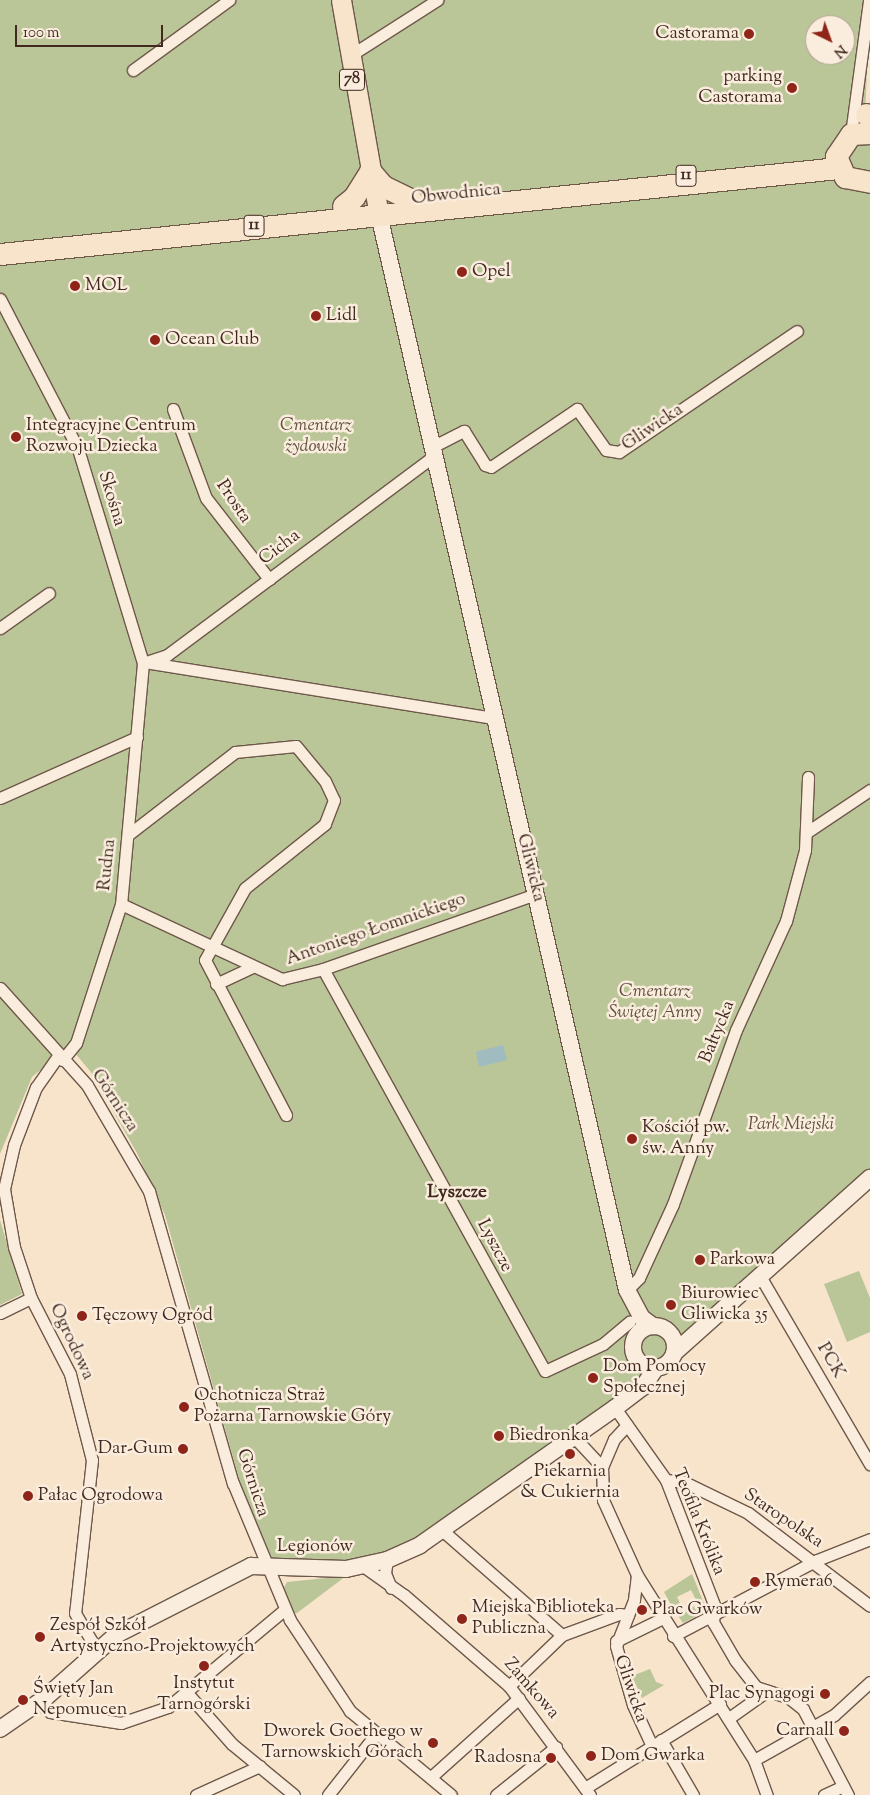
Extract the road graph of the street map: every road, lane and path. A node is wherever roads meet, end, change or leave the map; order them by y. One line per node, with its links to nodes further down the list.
1 (229, 0): 6 (street)
2 (341, 0): 5 (main road, Gliwicka / 78)
3 (436, 0): 5 (street)
4 (869, 0): 7 (street)
5 (348, 57): 10 (main road, Gliwicka / 78)
6 (133, 70)
7 (860, 82): 8 (street); 8 (street)
8 (865, 127): 9 (highway)
9 (838, 160): 11 (highway); 12 (highway, Obwodnica / 11); 14 (highway, Obwodnica / 11)
10 (370, 171): 12 (highway); 13 (highway); 14 (main road, Gliwicka / 78)
11 (870, 182)
12 (412, 200): 14 (highway, Obwodnica / 11)
13 (343, 206): 14 (highway, Obwodnica / 11); 15 (highway, Obwodnica / 11)
14 (378, 209): 15 (highway, Obwodnica / 11); 20 (street, Gliwicka)
15 (75, 243): 16 (highway, Obwodnica / 11)
16 (0, 254)
17 (0, 299): 24 (street, Skośna)
18 (797, 331): 20 (street, Gliwicka)
19 (173, 409): 21 (street, Prosta)
20 (433, 451): 21 (street, Cicha); 25 (street, Gliwicka)
21 (269, 579): 24 (street, Cicha)
22 (49, 593): 23 (street)
23 (0, 628)
24 (143, 663): 25 (street); 26 (street, Rudna)
25 (493, 718): 32 (street, Gliwicka)
26 (136, 737): 29 (street); 31 (street, Rudna)
27 (808, 777): 30 (street, Bałtycka)
28 (870, 790): 30 (street)
29 (0, 798)
30 (807, 832): 43 (street, Bałtycka)
31 (129, 834): 33 (street, Rudna); 34 (street)
32 (536, 894): 36 (street, Antoniego Łomnickiego); 43 (street, Gliwicka)
33 (121, 904): 34 (street, Antoniego Łomnickiego); 39 (street, Rudna)
34 (211, 948): 35 (street, Antoniego Łomnickiego); 37 (street)
35 (252, 967): 36 (street, Antoniego Łomnickiego); 37 (street)
36 (323, 970): 48 (street, Lyszcze)
37 (216, 984): 40 (street)
38 (0, 988): 39 (street, Górnicza)
39 (60, 1058): 44 (street, Ogrodowa); 65 (street, Górnicza)
40 (286, 1115)
41 (870, 1178): 42 (street)
42 (760, 1276): 46 (street); 57 (street, PCK)
43 (627, 1290): 47 (street, Gliwicka); 48 (street, Gliwicka)
44 (31, 1298): 45 (street); 76 (street, Ogrodowa)
45 (0, 1313)
46 (715, 1316): 49 (street); 50 (street)
47 (653, 1326): 48 (street); 49 (street)
48 (633, 1328): 51 (street)
49 (671, 1335): 50 (street)
50 (674, 1353): 52 (street)
51 (639, 1361): 52 (street); 53 (street)
52 (655, 1369): 53 (street, Legionów)
53 (630, 1396): 54 (street, Legionów)
54 (615, 1408): 55 (street); 56 (street, Legionów)
55 (627, 1425): 58 (street); 59 (street, Teofila Królika)
56 (575, 1438): 58 (street); 60 (street, Legionów)
57 (870, 1464)
58 (602, 1467): 66 (street)
59 (666, 1480): 63 (street, Staropolska); 71 (street, Teofila Królika)
60 (443, 1532): 62 (street, Legionów); 73 (street)
61 (870, 1539): 63 (street)
62 (387, 1560): 64 (street, Legionów); 67 (street)
63 (815, 1562): 68 (street, Staropolska); 71 (street)
64 (363, 1566): 65 (street, Legionów); 67 (street, Zamkowa)
65 (265, 1567): 69 (street, Górnicza); 76 (street, Legionów)
66 (637, 1575): 70 (street); 72 (street)
67 (391, 1588): 78 (street, Zamkowa)
68 (870, 1606)
69 (284, 1610): 80 (street); 87 (street, Górnicza)
70 (628, 1615): 73 (street); 75 (street)
71 (713, 1615): 74 (street); 79 (street, Teofila Królika)
72 (664, 1618): 74 (street); 75 (street, Gliwicka)
73 (562, 1635): 78 (street)
74 (673, 1636): 83 (street)
75 (616, 1641): 88 (street, Gliwicka)
76 (97, 1650): 82 (street, Legionów)
77 (870, 1682): 85 (street)
78 (509, 1686): 81 (street, Zamkowa)
79 (767, 1690): 84 (street); 85 (street, Teofila Królika)
80 (187, 1693): 82 (street); 91 (street)
81 (520, 1698): 89 (street, Zamkowa); 92 (street)
82 (39, 1703): 86 (street, Legionów)
83 (720, 1704): 84 (street); 88 (street)
84 (729, 1718): 90 (street)
85 (814, 1726): 90 (street); 94 (street, Teofila Królika)
86 (0, 1729)
87 (376, 1734): 92 (street, Górnicza); 97 (street)
88 (657, 1743): 93 (street, Gliwicka); 100 (street)
89 (556, 1747): 93 (street, Zamkowa); 99 (street)
90 (754, 1760): 101 (street)
91 (260, 1766): 95 (street); 96 (street)
92 (431, 1777): 98 (street, Górnicza)
93 (588, 1791)
94 (845, 1791): 102 (street)
95 (196, 1795)
96 (294, 1795)
97 (329, 1795)
98 (451, 1795)
99 (496, 1795)
100 (693, 1795)
101 (767, 1795)
102 (824, 1795)

